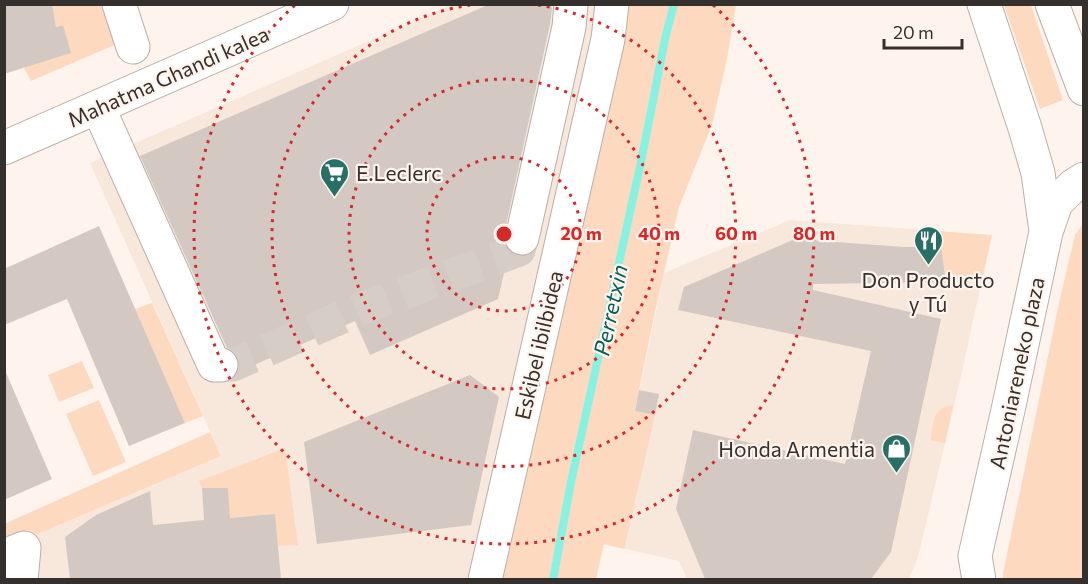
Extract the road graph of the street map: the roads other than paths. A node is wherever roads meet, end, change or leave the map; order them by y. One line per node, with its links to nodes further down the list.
1 (119, 4): 7 (main road)
2 (332, 4): 9 (main road, Mahatma Ghandi kalea)
3 (571, 4): 13 (main road)
4 (612, 4): 18 (main road, Eskibel ibilbidea)
5 (984, 4): 12 (main road)
6 (1052, 4): 8 (main road)
7 (133, 47)
8 (1083, 89)
9 (98, 107): 10 (main road, Mahatma Ghandi kalea); 14 (main road)
10 (4, 148)
11 (1083, 179): 12 (main road, Antoniareneko plaza)
12 (1046, 232): 16 (main road, Antoniareneko plaza)
13 (522, 238)
14 (221, 365)
15 (4, 556): 17 (main road)
16 (973, 572)
17 (21, 579)
18 (485, 579)

